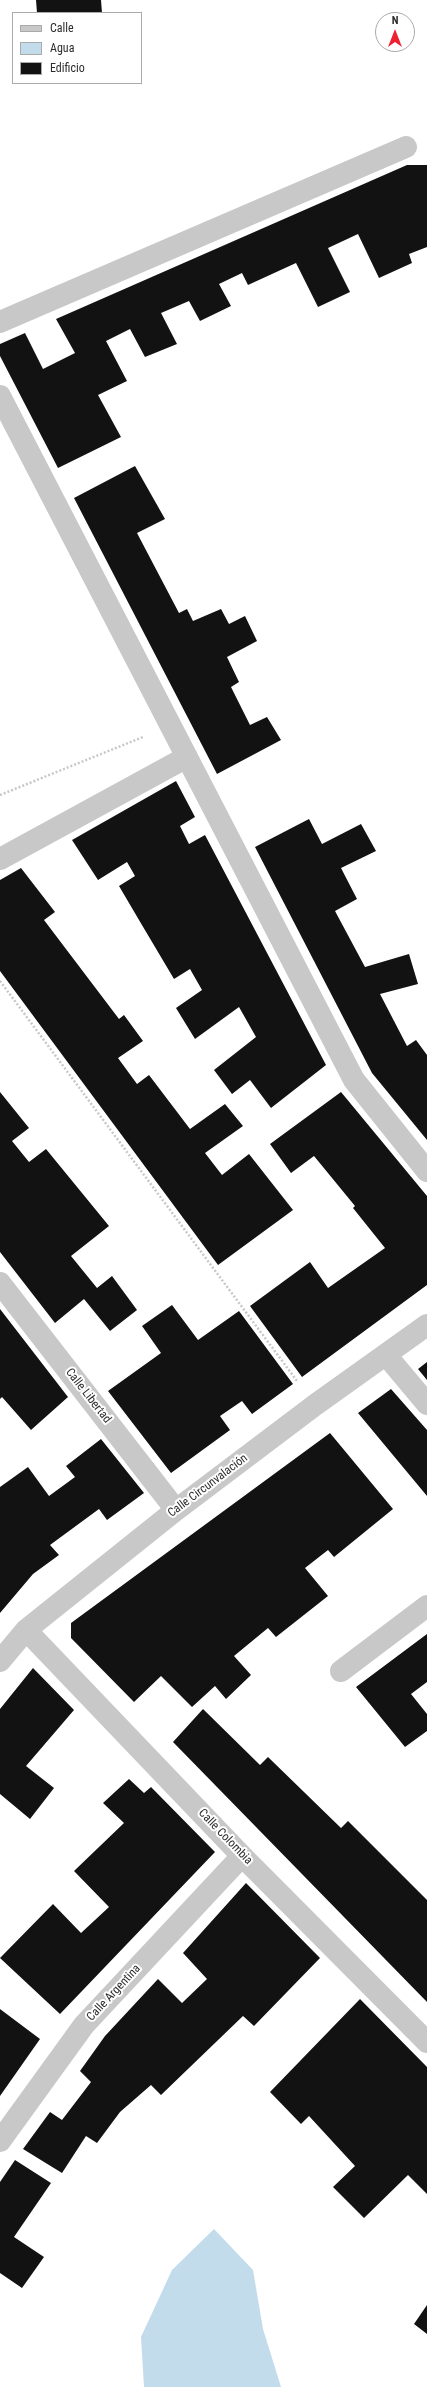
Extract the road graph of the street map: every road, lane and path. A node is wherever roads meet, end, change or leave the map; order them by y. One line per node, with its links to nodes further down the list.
1 (406, 146): 2 (street)
2 (0, 322)
3 (0, 396): 4 (street)
4 (171, 726): 5 (street); 6 (path)
5 (187, 757): 7 (street); 9 (street)
6 (0, 795)
7 (0, 859)
8 (0, 981): 14 (path)
9 (427, 1172)
10 (0, 1282): 15 (street, Calle Libertad)
11 (427, 1325): 12 (street, Calle Circunvalación)
12 (386, 1355): 13 (street); 14 (street, Calle Circunvalación)
13 (427, 1404)
14 (315, 1405): 15 (street, Calle Circunvalación)
15 (176, 1510): 17 (street, Calle Circunvalación)
16 (427, 1606): 19 (street)
17 (26, 1630): 18 (street, Calle Circunvalación); 20 (street, Calle Colombia)
18 (0, 1661)
19 (341, 1671)
20 (242, 1856): 21 (street, Calle Colombia); 22 (street, Calle Argentina)
21 (427, 2042)
22 (0, 2141)

